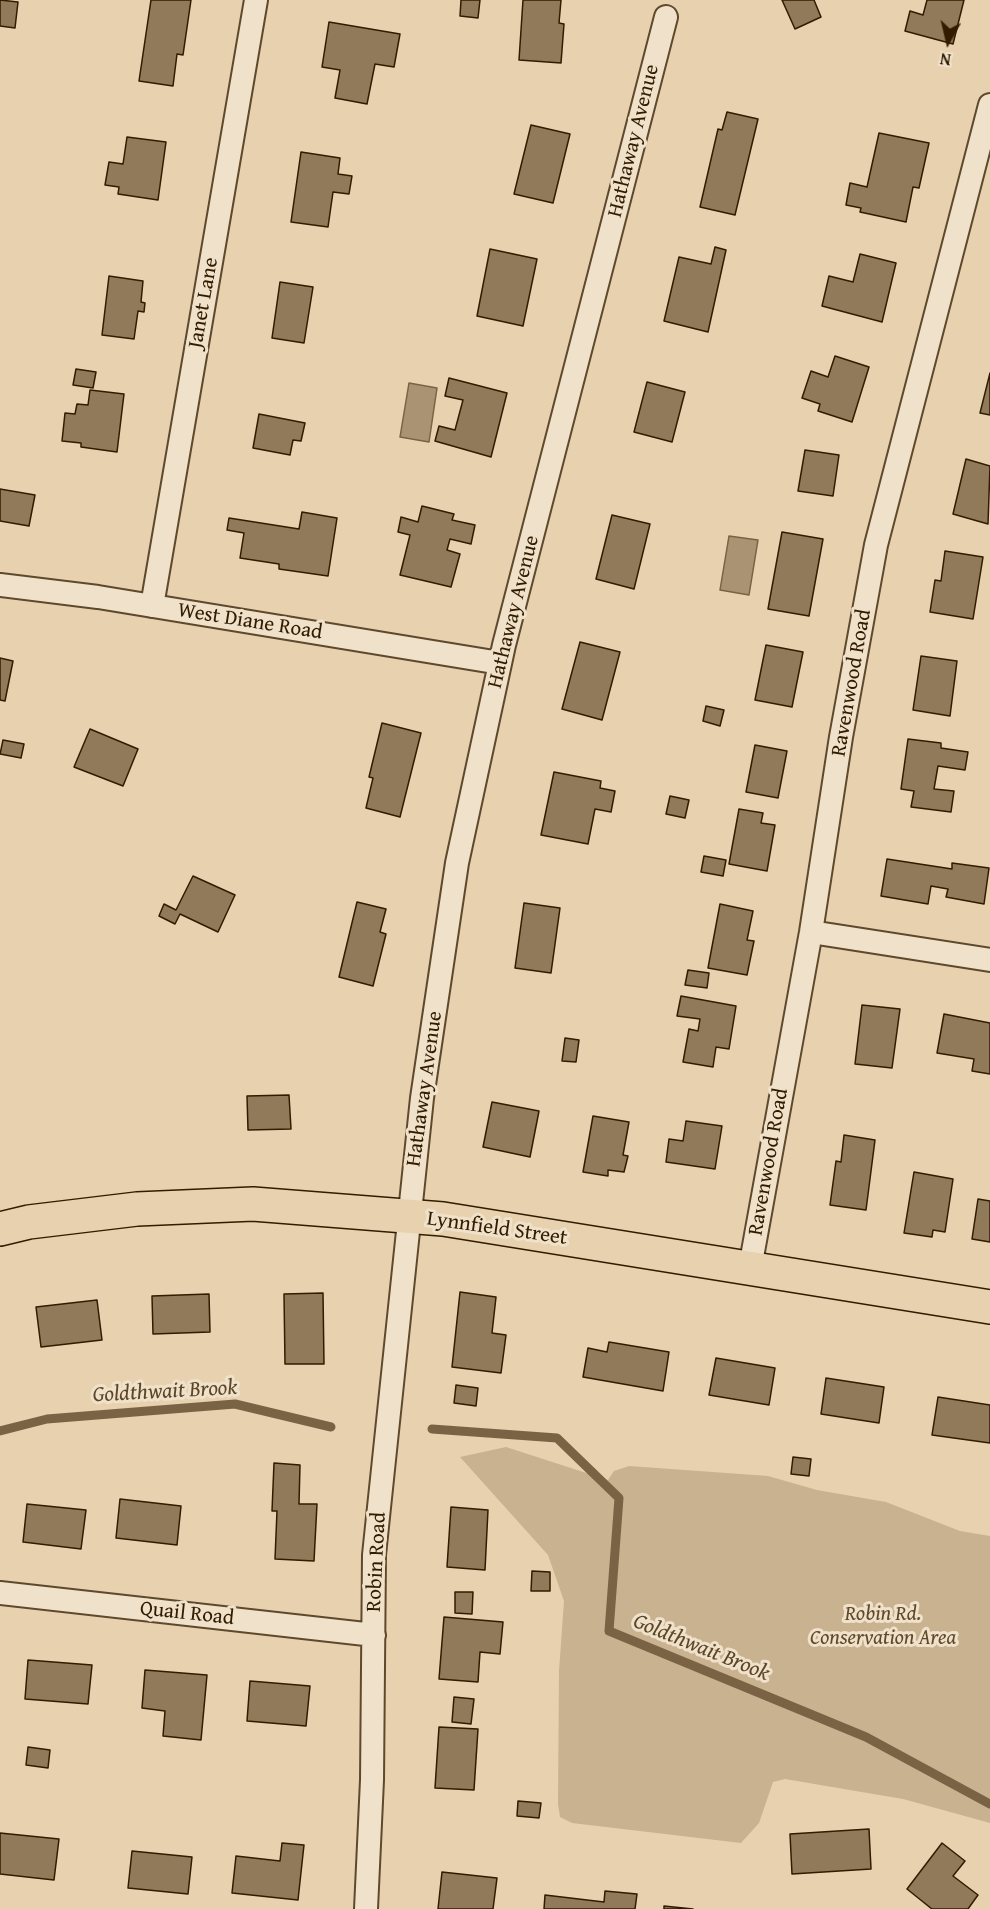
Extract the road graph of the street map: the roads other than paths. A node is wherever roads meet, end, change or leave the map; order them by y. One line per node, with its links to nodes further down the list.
1 (256, 0): 5 (street, Janet Lane)
2 (666, 17): 6 (street, Hathaway Avenue)
3 (990, 105): 7 (street, Ravenwood Road)
4 (0, 585): 5 (street, West Diane Road)
5 (152, 606): 6 (street, West Diane Road)
6 (500, 663): 9 (street, Hathaway Avenue)
7 (811, 932): 8 (street); 11 (street, Ravenwood Road)
8 (990, 960)
9 (408, 1216): 10 (main road, Lynnfield Street); 11 (main road, Lynnfield Street); 14 (street, Robin Road)
10 (0, 1228)
11 (750, 1268): 12 (main road, Lynnfield Street)
12 (990, 1307)
13 (0, 1593): 14 (street, Quail Road)
14 (374, 1635): 15 (street, Robin Road)
15 (366, 1909)

